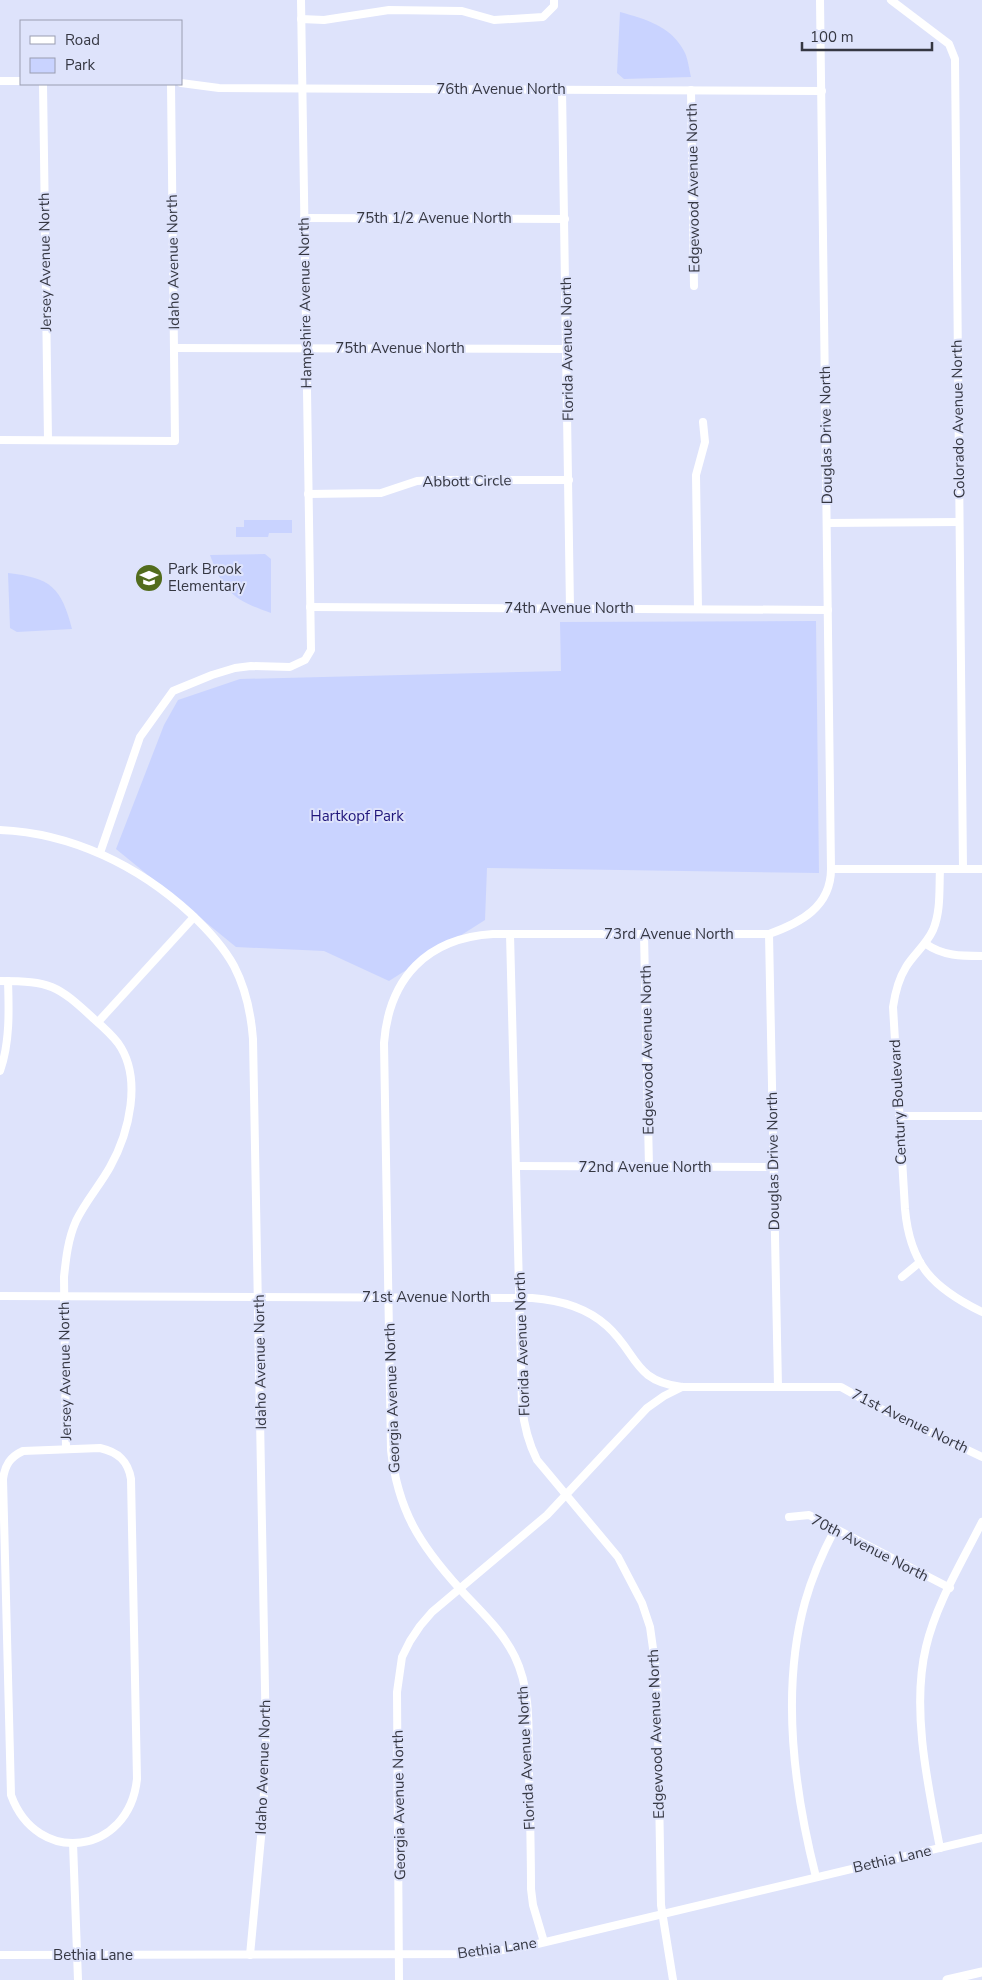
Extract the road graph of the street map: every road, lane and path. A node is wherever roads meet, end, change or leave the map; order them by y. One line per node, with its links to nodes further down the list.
1 (301, 0): 5 (street, Hampshire Avenue North)
2 (554, 0): 5 (street)
3 (820, 0): 14 (street, Douglas Drive North)
4 (890, 0): 26 (street, Colorado Avenue North)
5 (301, 19): 11 (street, Hampshire Avenue North)
6 (0, 81): 7 (street)
7 (20, 81)
8 (182, 83): 11 (street, 76th Avenue North)
9 (43, 85): 23 (street, Jersey Avenue North)
10 (171, 85): 18 (street, Idaho Avenue North)
11 (302, 88): 12 (street, 76th Avenue North); 15 (street, Hampshire Avenue North)
12 (562, 89): 13 (street, 76th Avenue North); 16 (street, Florida Avenue North)
13 (691, 90): 14 (street, 76th Avenue North); 17 (street, Edgewood Avenue North)
14 (822, 91): 27 (street, Douglas Drive North)
15 (304, 218): 16 (street, 75th 1/2 Avenue North); 19 (street, Hampshire Avenue North)
16 (565, 219): 20 (street, Florida Avenue North)
17 (694, 286)
18 (174, 348): 19 (street, 75th Avenue North); 23 (street, Idaho Avenue North)
19 (306, 348): 20 (street, 75th Avenue North); 25 (street, Hampshire Avenue North)
20 (567, 349): 24 (street, Florida Avenue North)
21 (703, 422): 30 (street)
22 (0, 440): 23 (street)
23 (48, 440)
24 (568, 480): 25 (street, Abbott Circle); 29 (street, Florida Avenue North)
25 (308, 494): 28 (street, Hampshire Avenue North)
26 (959, 522): 27 (street); 36 (street, Colorado Avenue North)
27 (828, 523): 31 (street, Douglas Drive North)
28 (310, 607): 29 (street, 74th Avenue North); 33 (street)
29 (570, 608): 30 (street, 74th Avenue North)
30 (698, 609): 31 (street, 74th Avenue North)
31 (828, 610): 34 (street, Douglas Drive North)
32 (0, 830): 33 (street, Idaho Avenue North)
33 (100, 854): 38 (street, Idaho Avenue North)
34 (831, 869): 35 (street); 41 (street, 73rd Avenue North)
35 (940, 869): 36 (street); 42 (street, Century Boulevard)
36 (963, 869): 37 (street)
37 (982, 869)
38 (194, 917): 45 (street); 57 (street, Idaho Avenue North)
39 (510, 934): 40 (street, 73rd Avenue North); 46 (street, 73rd Avenue North); 50 (street, Florida Avenue North)
40 (644, 934): 41 (street, 73rd Avenue North); 51 (street, Edgewood Avenue North)
41 (769, 934): 52 (street, Douglas Drive North)
42 (926, 944): 43 (street); 48 (street, Century Boulevard)
43 (982, 956)
44 (4, 981): 45 (street, Jersey Avenue North); 47 (street)
45 (98, 1022): 56 (street, Jersey Avenue North)
46 (384, 1043): 58 (street, Georgia Avenue North)
47 (0, 1071)
48 (899, 1116): 49 (street); 53 (street, Century Boulevard)
49 (982, 1116)
50 (517, 1166): 51 (street, 72nd Avenue North); 59 (street, Florida Avenue North)
51 (649, 1167): 52 (street, 72nd Avenue North)
52 (774, 1167): 62 (street, Douglas Drive North)
53 (920, 1262): 54 (street); 60 (street, Century Boulevard)
54 (902, 1277)
55 (0, 1296): 56 (street, 71st Avenue North)
56 (64, 1296): 57 (street, 71st Avenue North); 63 (street, Jersey Avenue North)
57 (259, 1297): 58 (street, 71st Avenue North); 79 (street, Idaho Avenue North)
58 (389, 1297): 59 (street, 71st Avenue North); 70 (street, Georgia Avenue North)
59 (520, 1298): 61 (street, 71st Avenue North); 65 (street, Florida Avenue North)
60 (982, 1312)
61 (682, 1387): 62 (street, 71st Avenue North); 65 (street)
62 (778, 1387): 64 (street, 71st Avenue North)
63 (66, 1449): 72 (street); 72 (street, Jersey Avenue North)
64 (982, 1457)
65 (565, 1495): 70 (street); 75 (street, Edgewood Avenue North)
66 (789, 1517): 68 (street, 70th Avenue North)
67 (982, 1522): 69 (street)
68 (835, 1529): 69 (street, 70th Avenue North); 74 (street)
69 (950, 1588): 73 (street)
70 (460, 1589): 76 (street, Florida Avenue North); 80 (street, Georgia Avenue North)
71 (982, 1838): 73 (street, Bethia Lane)
72 (72, 1843): 78 (street)
73 (940, 1848): 74 (street, Bethia Lane)
74 (816, 1877): 75 (street, Bethia Lane)
75 (662, 1914): 76 (street, Bethia Lane); 84 (street, Edgewood Avenue North)
76 (544, 1942): 80 (street, Bethia Lane)
77 (0, 1955): 78 (street, Bethia Lane)
78 (77, 1955): 79 (street, Bethia Lane); 82 (street)
79 (250, 1955): 80 (street, Bethia Lane)
80 (400, 1955): 83 (street, Georgia Avenue North)
81 (982, 1972): 85 (street)
82 (78, 1980)
83 (400, 1980)
84 (673, 1980)
85 (947, 1980)

